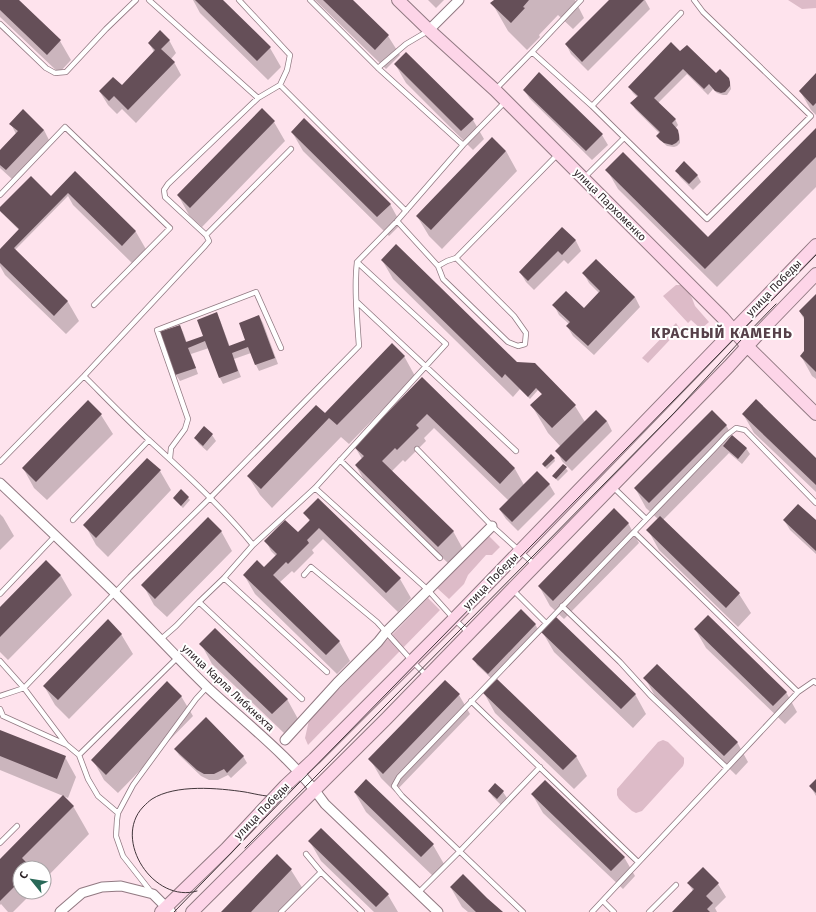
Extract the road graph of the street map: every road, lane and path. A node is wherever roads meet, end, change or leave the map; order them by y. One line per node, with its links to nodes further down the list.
1 (136, 0): 10 (lane)
2 (149, 0): 16 (lane)
3 (239, 0): 14 (lane)
4 (310, 0): 13 (lane)
5 (398, 0): 11 (main road, улица Пархоменко)
6 (459, 0): 11 (street)
7 (581, 0): 12 (lane)
8 (694, 0): 19 (lane)
9 (681, 13): 18 (lane)
10 (0, 24)
11 (429, 30): 13 (lane); 15 (main road, улица Пархоменко)
12 (532, 52): 15 (lane); 18 (lane)
13 (378, 68): 20 (lane)
14 (280, 85): 16 (lane); 25 (lane)
15 (496, 90): 17 (main road, улица Пархоменко)
16 (258, 98): 27 (lane)
17 (506, 100): 20 (lane); 22 (main road, улица Пархоменко)
18 (592, 106): 19 (lane)
19 (624, 138): 23 (lane)
20 (463, 146): 25 (lane)
21 (291, 149): 27 (lane)
22 (559, 154): 23 (main road, улица Пархоменко); 29 (lane)
23 (584, 178): 35 (main road, улица Пархоменко)
24 (0, 195): 34 (lane)
25 (406, 211): 26 (lane)
26 (397, 221): 30 (lane); 31 (lane)
27 (206, 235): 39 (lane)
28 (816, 245): 35 (main road, улица Победы)
29 (456, 258): 31 (lane); 31 (lane)
30 (357, 262): 33 (lane); 38 (lane)
31 (438, 266)
32 (816, 274): 36 (main road, улица Победы)
33 (356, 302): 38 (lane); 50 (lane)
34 (94, 306)
35 (733, 330): 36 (main road, улица Пархоменко); 58 (main road, улица Победы)
36 (747, 346): 40 (main road, улица Пархоменко); 48 (main road, улица Победы)
37 (281, 348): 44 (lane)
38 (426, 367): 43 (lane); 45 (lane)
39 (84, 376): 41 (lane); 46 (lane)
40 (816, 414)
41 (149, 440): 44 (lane); 53 (lane)
42 (417, 449): 54 (lane)
43 (516, 451)
44 (170, 458): 50 (lane)
45 (340, 460): 49 (lane); 59 (lane)
46 (0, 462)
47 (0, 483): 56 (street, улица Карла Либкнехта)
48 (612, 485): 52 (lane); 60 (main road, улица Победы)
49 (315, 488): 57 (lane); 64 (lane)
50 (211, 498): 57 (lane); 65 (lane)
51 (815, 502): 52 (lane)
52 (646, 519): 55 (lane)
53 (73, 520)
54 (492, 526): 58 (lane); 64 (street)
55 (634, 532): 68 (lane); 82 (lane)
56 (55, 536): 65 (street, улица Карла Либкнехта); 66 (lane)
57 (253, 545): 62 (lane)
58 (520, 550): 60 (lane); 69 (main road, улица Победы)
59 (440, 558)
60 (535, 565): 63 (main road, улица Победы)
61 (304, 575): 71 (lane)
62 (224, 578): 67 (lane); 77 (lane)
63 (512, 589): 70 (lane); 72 (main road, улица Победы)
64 (428, 590): 69 (lane); 71 (street)
65 (115, 593): 73 (street, улица Карла Либкнехта); 81 (lane)
66 (0, 594)
67 (199, 602): 73 (lane); 84 (lane)
68 (562, 606): 70 (lane); 91 (lane)
69 (454, 619): 72 (lane); 76 (main road, улица Победы)
70 (546, 623): 85 (lane)
71 (386, 632): 76 (lane); 87 (street)
72 (469, 633): 78 (main road, улица Победы)
73 (160, 640): 74 (street, улица Карла Либкнехта)
74 (177, 658): 80 (street, улица Карла Либкнехта); 89 (lane)
75 (0, 661): 81 (lane)
76 (412, 661): 78 (lane); 92 (main road, улица Победы)
77 (327, 672)
78 (428, 676): 93 (main road, улица Победы)
79 (816, 683): 82 (lane)
80 (207, 687): 92 (street, улица Карла Либкнехта); 94 (lane)
81 (24, 688): 83 (lane); 88 (lane)
82 (798, 692): 91 (lane)
83 (0, 696)
84 (302, 699)
85 (471, 702): 90 (lane); 97 (lane)
86 (0, 709): 88 (lane)
87 (285, 740)
88 (67, 745): 89 (lane)
89 (79, 755): 94 (lane)
90 (540, 767): 97 (lane); 99 (lane)
91 (727, 768): 99 (lane)
92 (299, 773): 93 (street, улица Карла Либкнехта); 105 (main road, улица Победы)
93 (315, 790): 102 (street, улица Карла Либкнехта); 107 (main road, улица Победы)
94 (118, 813): 103 (lane)
95 (16, 826): 96 (lane)
96 (0, 843)
97 (460, 852): 102 (lane); 111 (lane)
98 (306, 854): 100 (lane)
99 (638, 862): 104 (lane)
100 (321, 872): 108 (lane); 109 (lane)
101 (676, 885): 114 (lane)
102 (418, 893): 110 (street, улица Карла Либкнехта)
103 (154, 894): 105 (street); 106 (street)
104 (602, 902): 112 (lane); 113 (lane)
105 (166, 910)
106 (60, 912)
107 (192, 912)
108 (281, 912)
109 (362, 912)
110 (438, 912)
111 (523, 912)
112 (592, 912)
113 (614, 912)
114 (649, 912)

